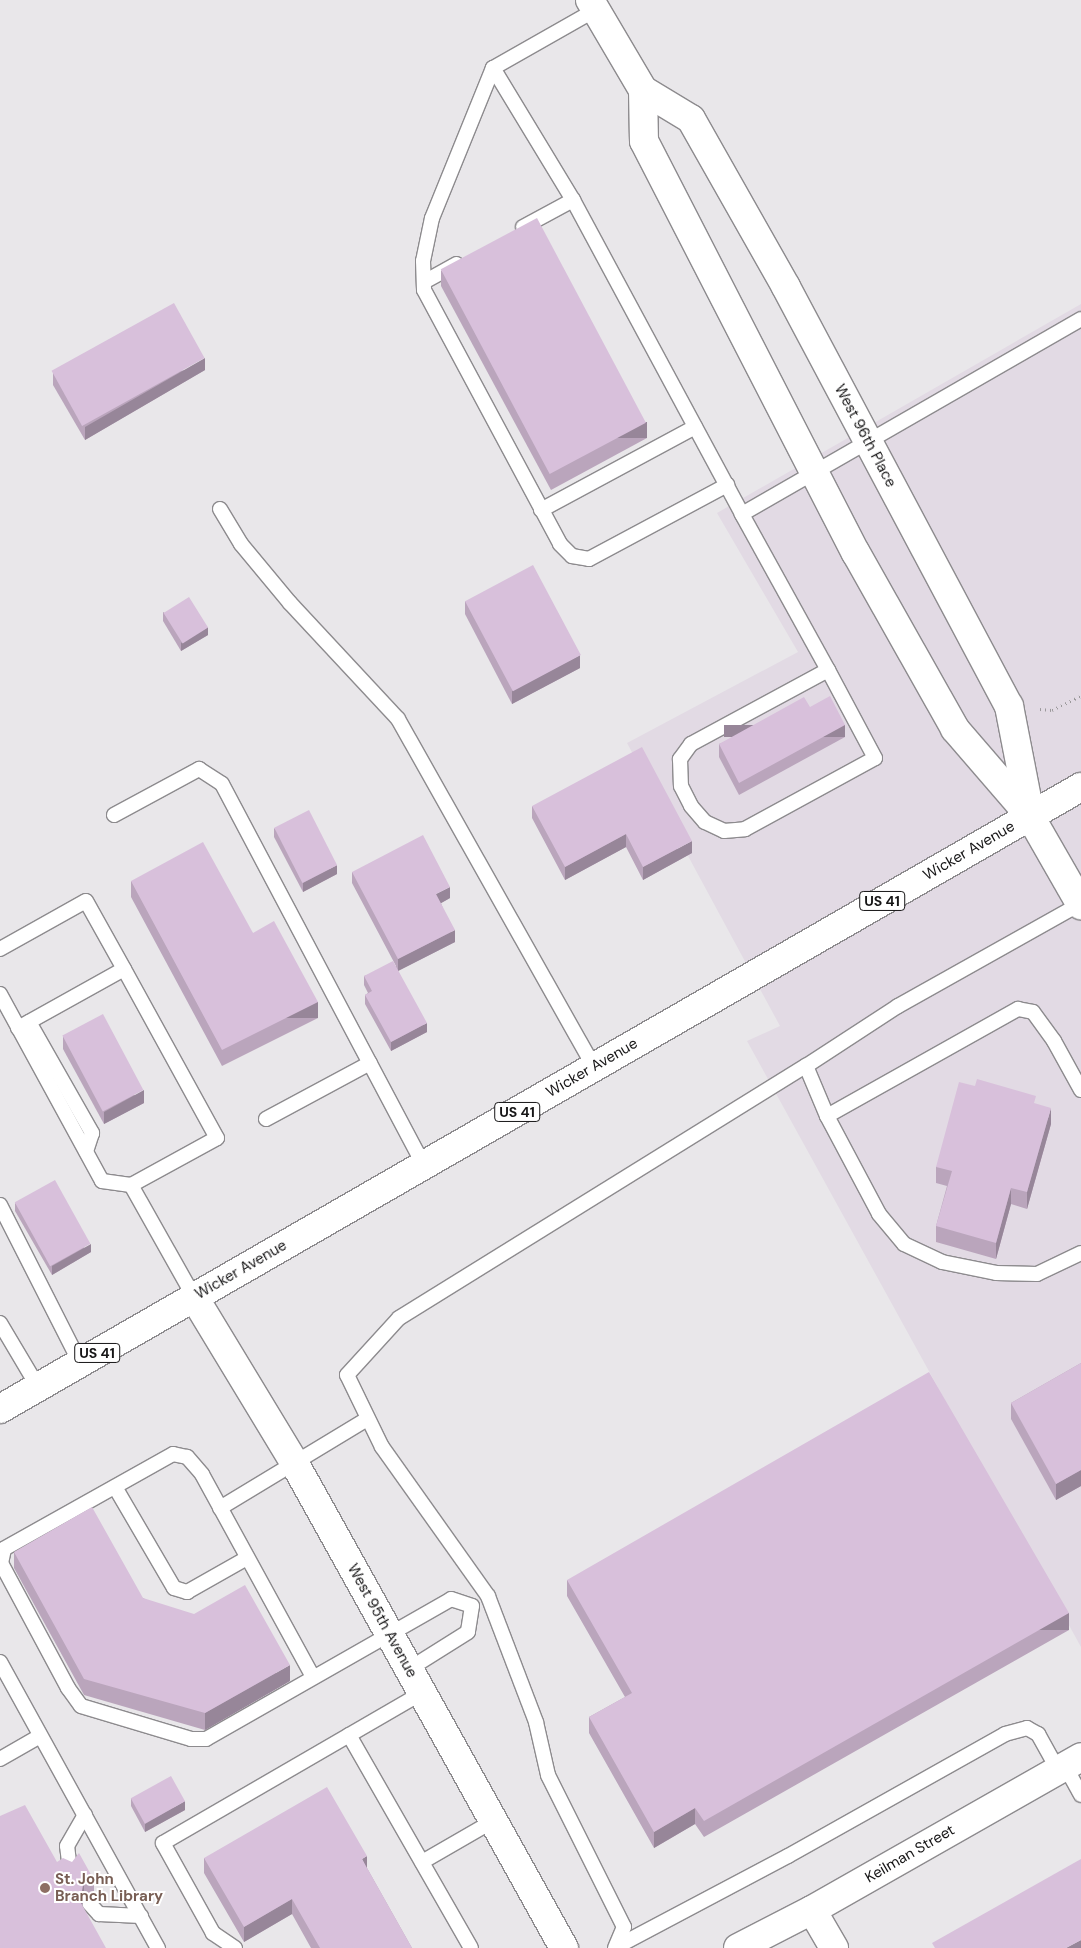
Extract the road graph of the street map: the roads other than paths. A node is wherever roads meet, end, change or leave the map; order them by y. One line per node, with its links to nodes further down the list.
1 (593, 5): 2 (lane); 3 (main road, West 96th Place)
2 (493, 68): 4 (lane); 7 (lane)
3 (643, 90): 10 (main road, West 96th Place); 11 (main road, West 96th Place)
4 (573, 200): 5 (lane); 9 (lane)
5 (506, 237)
6 (465, 260): 7 (lane)
7 (424, 282): 14 (lane)
8 (1081, 320): 10 (lane)
9 (695, 427): 12 (lane); 14 (lane)
10 (868, 442): 11 (lane); 19 (main road, West 96th Place)
11 (815, 474): 15 (lane); 19 (main road, West 96th Place)
12 (727, 485): 14 (lane); 15 (lane)
13 (220, 510): 27 (lane)
14 (542, 510)
15 (742, 514): 16 (lane)
16 (828, 670): 16 (lane)
17 (1081, 787): 19 (main road, Wicker Avenue / US 41)
18 (114, 815): 25 (lane)
19 (1030, 816): 20 (main road, West 96th Place); 27 (main road, Wicker Avenue / US 41)
20 (1081, 904): 26 (lane)
21 (0, 949): 22 (lane)
22 (124, 969): 24 (lane); 32 (lane)
23 (0, 994): 24 (lane)
24 (23, 1025): 32 (lane)
25 (370, 1062): 30 (lane); 31 (lane)
26 (806, 1066): 29 (lane); 40 (lane)
27 (594, 1067): 31 (main road, Wicker Avenue / US 41)
28 (1081, 1090): 29 (lane)
29 (827, 1116): 34 (lane)
30 (266, 1119)
31 (424, 1165): 35 (main road, Wicker Avenue / US 41)
32 (131, 1186): 35 (lane)
33 (0, 1205): 37 (lane)
34 (1081, 1252)
35 (194, 1297): 37 (main road, Wicker Avenue / US 41); 41 (main road, West 95th Avenue)
36 (1, 1326): 38 (lane)
37 (80, 1363): 38 (main road, Wicker Avenue / US 41)
38 (38, 1387): 39 (main road, Wicker Avenue / US 41)
39 (0, 1409)
40 (367, 1419): 41 (lane); 45 (lane)
41 (295, 1464): 43 (lane); 47 (main road, West 95th Avenue)
42 (115, 1487): 43 (lane); 44 (lane); 50 (lane)
43 (220, 1508): 44 (lane)
44 (247, 1558): 50 (lane)
45 (488, 1596): 46 (lane); 64 (lane)
46 (472, 1606): 47 (lane); 49 (lane)
47 (389, 1634): 49 (main road, West 95th Avenue); 50 (lane)
48 (0, 1662): 53 (lane)
49 (409, 1668): 51 (main road, West 95th Avenue)
50 (313, 1677)
51 (422, 1693): 52 (lane); 58 (main road, West 95th Avenue)
52 (349, 1735): 59 (lane); 66 (lane)
53 (40, 1736): 54 (lane); 57 (lane)
54 (0, 1759)
55 (1068, 1764): 56 (lane); 62 (main road, Keilman Street); 64 (lane)
56 (1081, 1795)
57 (85, 1815): 60 (lane); 63 (lane)
58 (493, 1821): 59 (lane); 68 (main road, West 95th Avenue)
59 (422, 1862): 67 (lane)
60 (70, 1870)
61 (89, 1903): 63 (lane)
62 (812, 1910): 69 (main road, Keilman Street); 70 (main road)
63 (141, 1916): 65 (lane)
64 (616, 1947)
65 (158, 1948)
66 (235, 1948)
67 (471, 1948)
68 (564, 1948)
69 (738, 1948)
70 (834, 1948)

